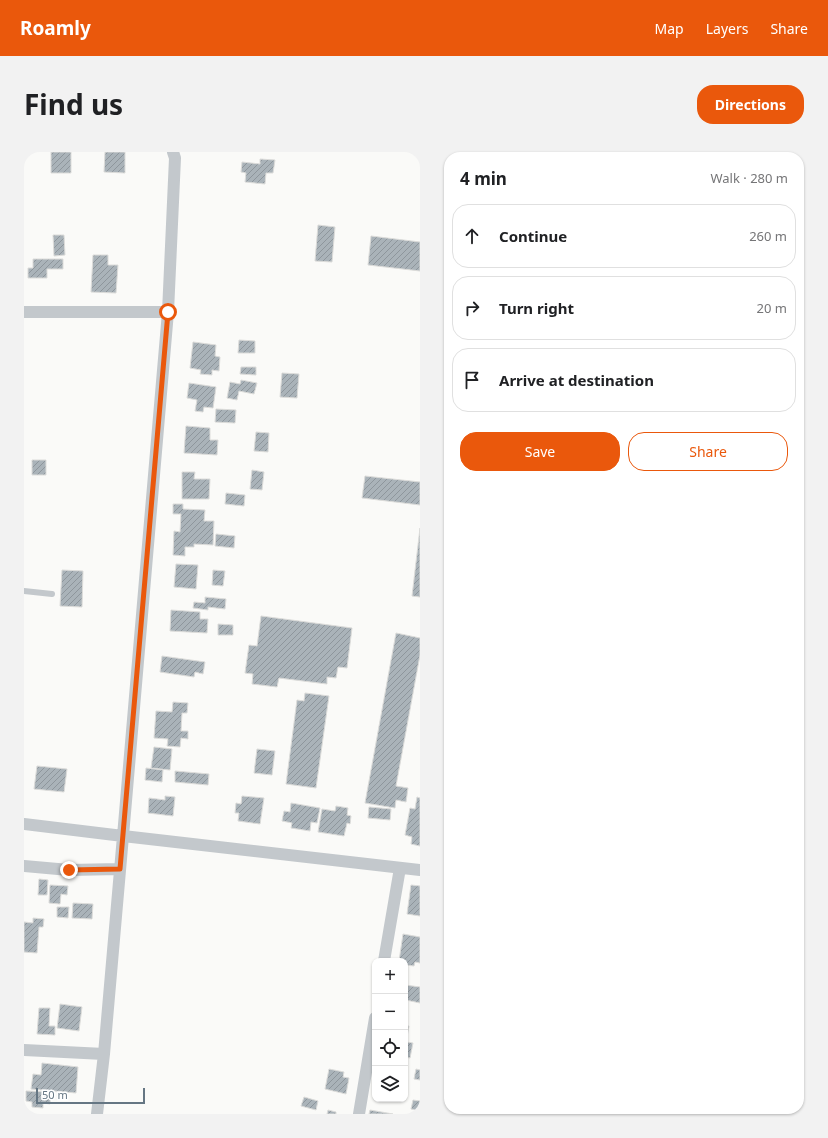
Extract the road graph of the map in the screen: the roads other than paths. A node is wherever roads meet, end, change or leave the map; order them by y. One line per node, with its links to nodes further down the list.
1 (173, 152): 3 (street)
2 (24, 312): 3 (street)
3 (168, 312): 7 (street)
4 (24, 591): 5 (lane)
5 (52, 594)
6 (24, 824): 7 (street)
7 (123, 836): 9 (street); 10 (street)
8 (24, 866): 10 (street)
9 (400, 868): 11 (street); 12 (street)
10 (120, 869): 15 (street)
11 (420, 870)
12 (385, 958)
13 (373, 1030): 17 (street)
14 (24, 1050): 15 (street)
15 (104, 1054): 16 (street)
16 (97, 1114)
17 (359, 1114)

